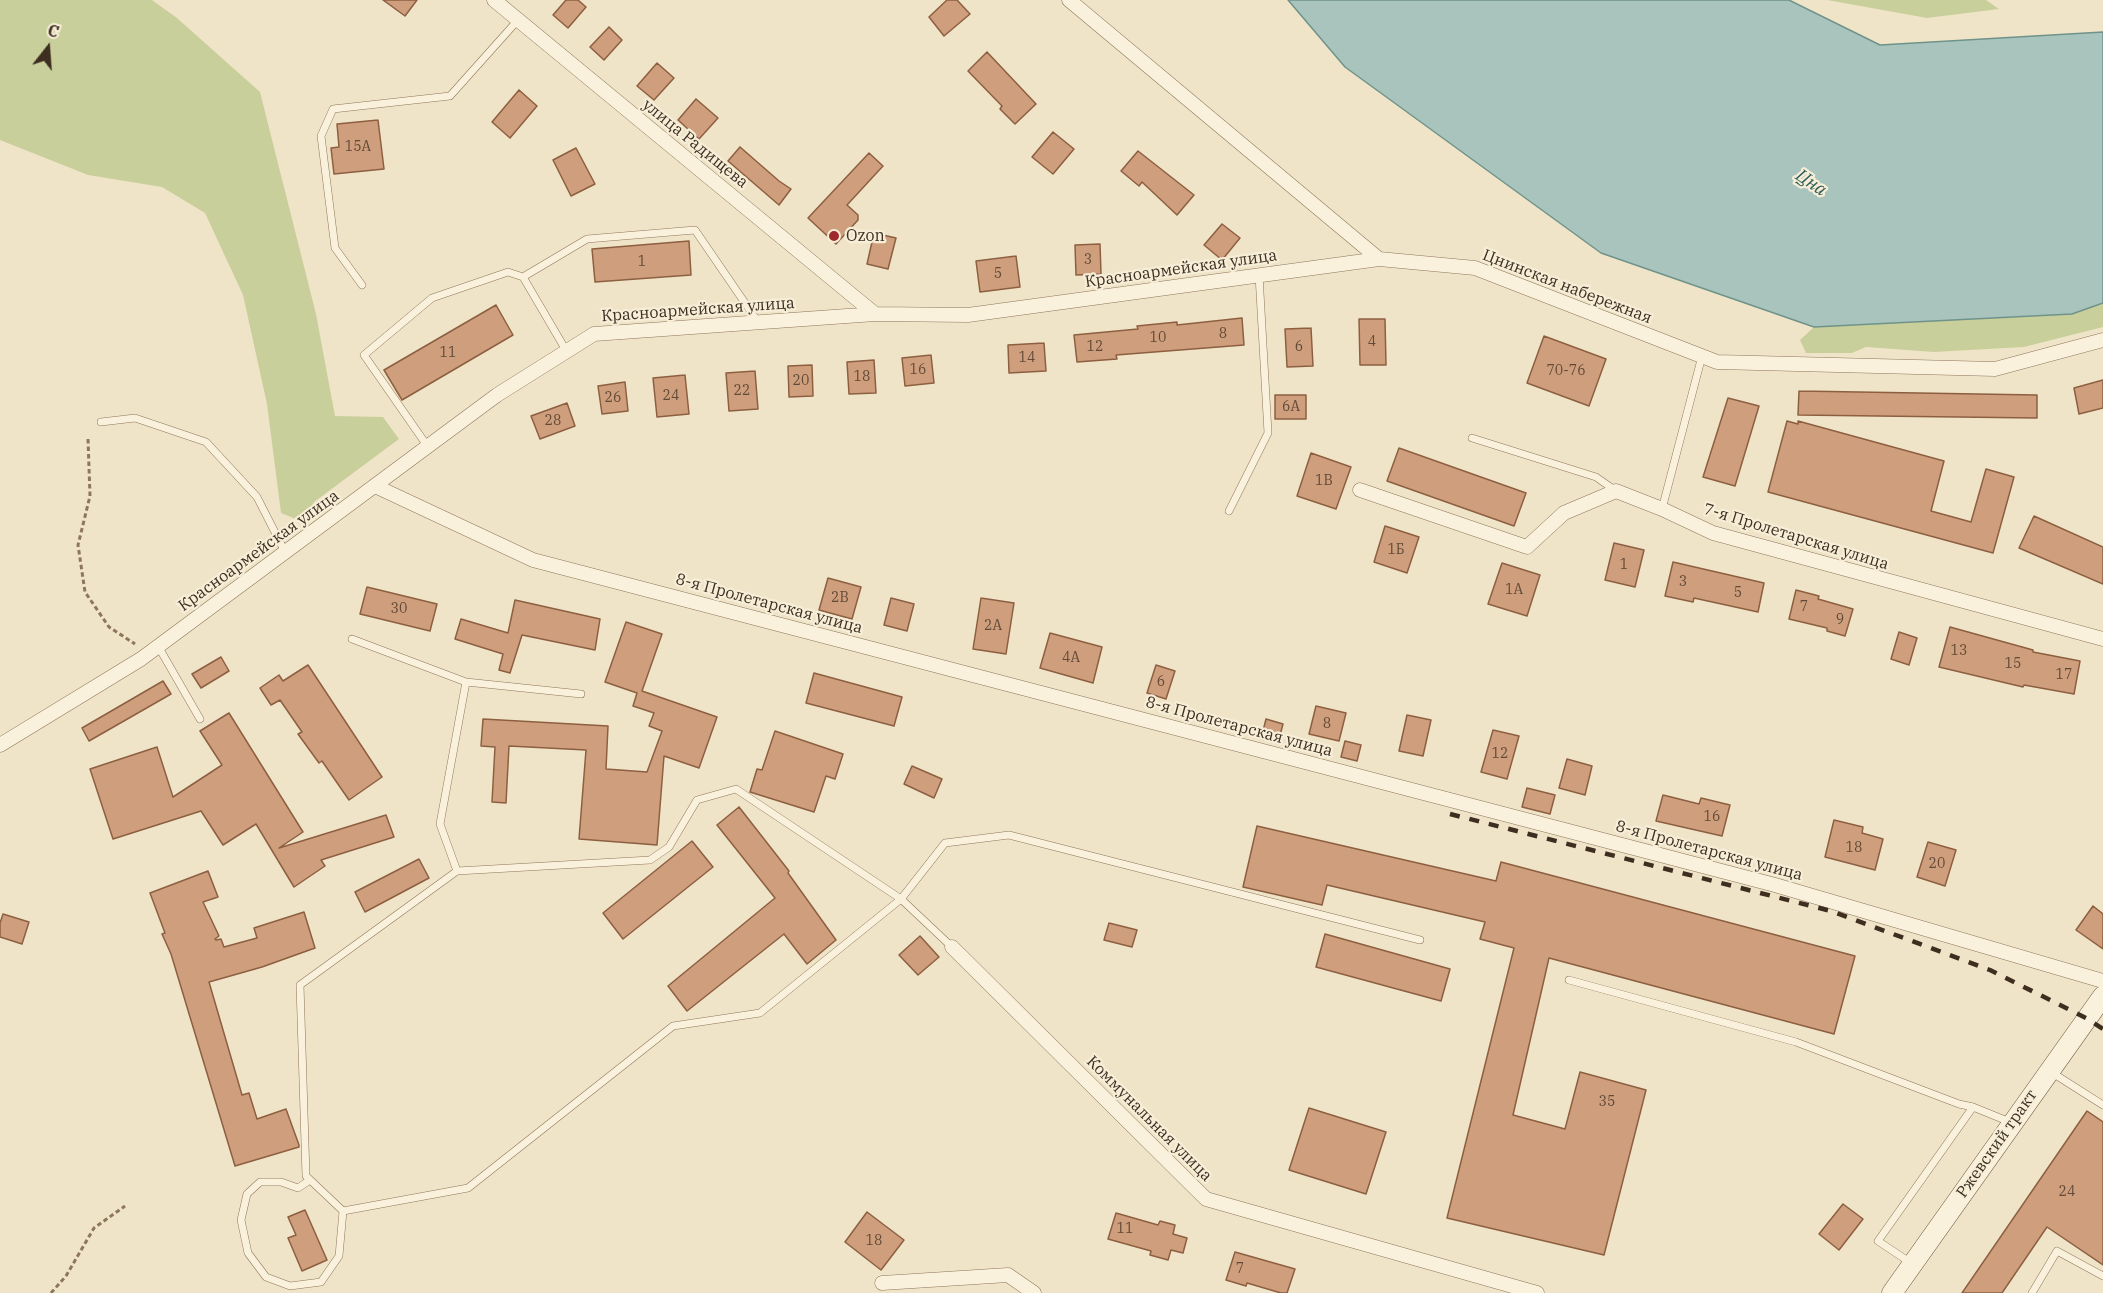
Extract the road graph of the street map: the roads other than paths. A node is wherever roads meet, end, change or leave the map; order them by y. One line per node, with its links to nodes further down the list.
1 (494, 0): 3 (street, улица Радищева)
2 (1070, 0): 4 (street)
3 (518, 20): 7 (lane); 8 (street, улица Радищева)
4 (1379, 259): 5 (street, Красноармейская улица); 12 (street, Цнинская набережная)
5 (1259, 275): 8 (street, Красноармейская улица); 20 (lane)
6 (523, 277): 9 (lane); 11 (lane); 15 (lane)
7 (362, 285)
8 (875, 314): 9 (street, Красноармейская улица)
9 (758, 322): 11 (street, Красноармейская улица)
10 (2103, 340): 12 (street, Цнинская набережная)
11 (567, 352): 15 (street, Красноармейская улица)
12 (1702, 356): 19 (lane)
13 (101, 422): 21 (lane)
14 (1472, 438): 18 (lane)
15 (428, 447): 16 (street, Красноармейская улица)
16 (375, 486): 21 (street, Красноармейская улица); 34 (street, 8-я Пролетарская улица)
17 (1360, 490): 18 (street)
18 (1616, 491): 19 (street, 7-я Пролетарская улица)
19 (1662, 509): 23 (street, 7-я Пролетарская улица)
20 (1229, 511)
21 (285, 552): 24 (street, Красноармейская улица)
22 (352, 639): 25 (lane)
23 (2103, 639)
24 (154, 650): 27 (lane); 28 (street, Красноармейская улица)
25 (466, 682): 26 (lane); 29 (lane)
26 (581, 694)
27 (200, 719)
28 (0, 745)
29 (458, 871): 30 (lane); 40 (lane)
30 (901, 899): 31 (lane); 32 (lane); 41 (lane)
31 (1420, 940)
32 (952, 947): 46 (street, Коммунальная улица)
33 (1569, 980): 38 (lane)
34 (2103, 981)
35 (2103, 996): 36 (main road, Ржевский тракт)
36 (2049, 1071): 37 (lane); 39 (main road, Ржевский тракт)
37 (2103, 1105)
38 (1973, 1107): 39 (lane); 42 (lane)
39 (2012, 1123): 42 (main road, Ржевский тракт)
40 (310, 1180): 41 (lane); 41 (lane)
41 (343, 1211)
42 (1912, 1264): 47 (main road, Ржевский тракт)
43 (2103, 1276): 48 (lane)
44 (882, 1283): 45 (street)
45 (1034, 1293)
46 (1537, 1293)
47 (1892, 1293)
48 (2032, 1293)

